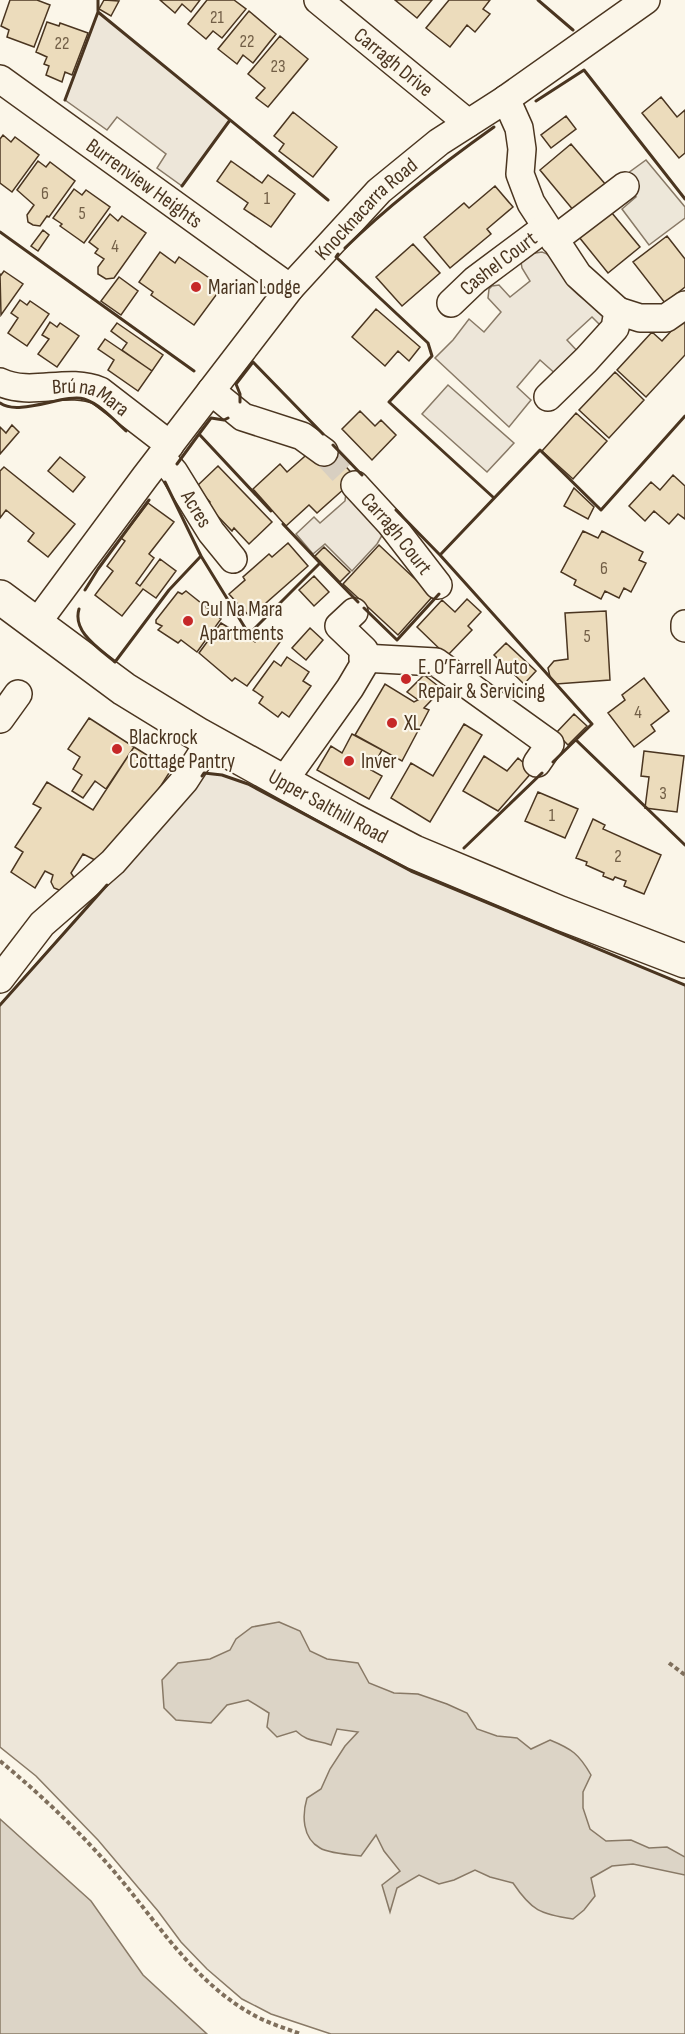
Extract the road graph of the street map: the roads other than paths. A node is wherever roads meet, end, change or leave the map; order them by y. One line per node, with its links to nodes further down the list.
1 (318, 0): 5 (street, Carragh Drive)
2 (646, 0): 4 (street, Knocknacarra Road)
3 (0, 79): 8 (street, Burrenview Heights)
4 (506, 99): 5 (street, Knocknacarra Road); 7 (street, Cashel Court)
5 (468, 123): 8 (street, Knocknacarra Road)
6 (625, 186): 7 (street)
7 (550, 234): 9 (street, Cashel Court); 11 (street, Cashel Court)
8 (290, 288): 13 (street, Knocknacarra Road)
9 (451, 303)
10 (685, 305): 11 (street, Cashel Court)
11 (618, 311): 14 (street)
12 (0, 382): 15 (street, Brú na Mara)
13 (211, 392): 15 (street, Knocknacarra Road); 16 (street)
14 (548, 397)
15 (165, 451): 18 (street, Acres); 22 (street, Knocknacarra Road)
16 (324, 452)
17 (355, 485): 19 (street, Carragh Court)
18 (233, 558)
19 (438, 585)
20 (0, 597): 22 (main road, Upper Salthill Road)
21 (354, 612): 23 (street)
22 (36, 624): 26 (main road, Upper Salthill Road)
23 (363, 658): 27 (street); 28 (street)
24 (18, 694): 25 (street)
25 (0, 719)
26 (210, 741): 28 (main road, Upper Salthill Road); 30 (street)
27 (537, 763)
28 (283, 782): 29 (main road, Upper Salthill Road)
29 (685, 961)
30 (0, 980)

